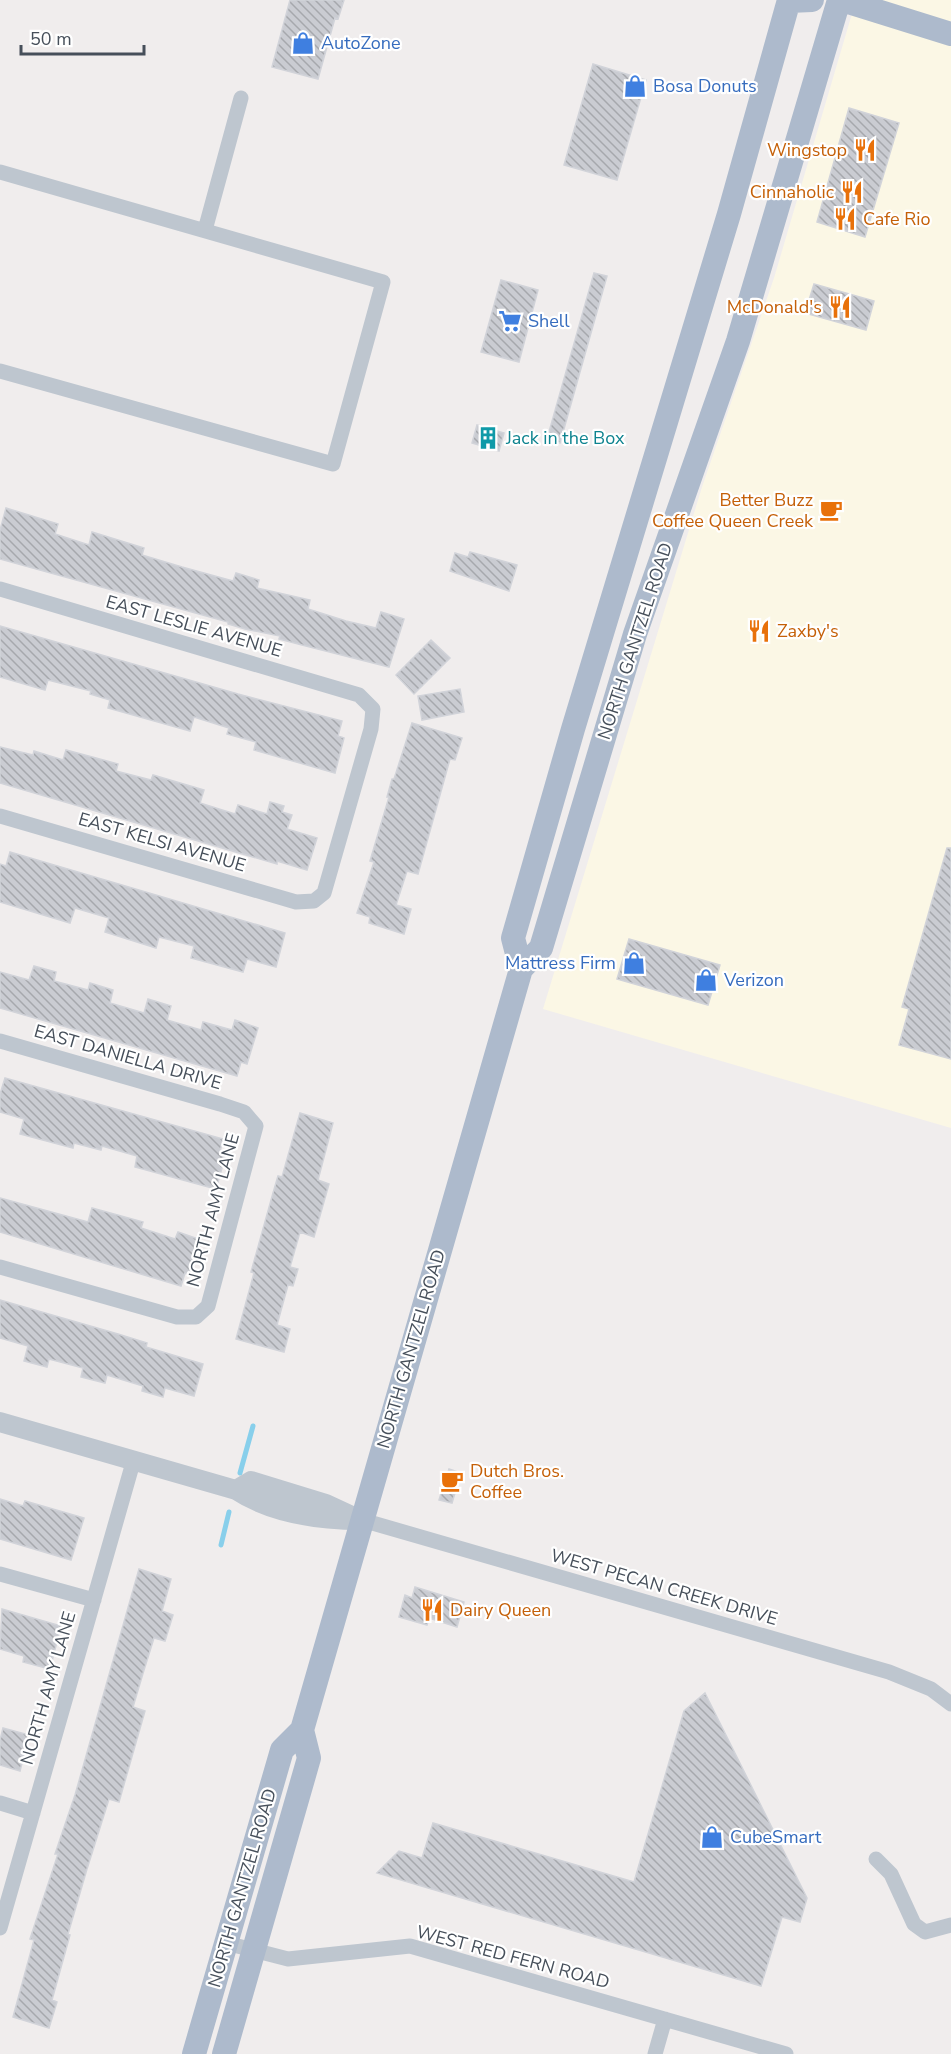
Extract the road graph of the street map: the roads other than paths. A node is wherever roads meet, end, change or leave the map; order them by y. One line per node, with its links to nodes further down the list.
1 (789, 0): 2 (main road); 12 (main road, NORTH GANTZEL ROAD)
2 (812, 0)
3 (841, 0): 4 (main road); 12 (main road, NORTH GANTZEL ROAD)
4 (951, 34)
5 (241, 98): 7 (street)
6 (0, 172): 7 (street)
7 (206, 230): 8 (street)
8 (0, 371)
9 (0, 589): 11 (street, EAST LESLIE AVENUE)
10 (0, 816): 11 (street, EAST KELSI AVENUE)
11 (314, 902)
12 (521, 969): 18 (main road, NORTH GANTZEL ROAD)
13 (0, 1041): 14 (street, EAST DANIELLA DRIVE)
14 (244, 1112): 15 (street, NORTH AMY LANE)
15 (0, 1268)
16 (0, 1422): 17 (street)
17 (135, 1459): 18 (street); 20 (street, NORTH AMY LANE)
18 (362, 1520): 21 (street, WEST PECAN CREEK DRIVE); 22 (main road, NORTH GANTZEL ROAD)
19 (0, 1574): 20 (street)
20 (94, 1600): 24 (street, NORTH AMY LANE)
21 (951, 1704)
22 (302, 1730): 28 (main road, NORTH GANTZEL ROAD); 29 (main road, NORTH GANTZEL ROAD)
23 (0, 1803): 24 (street)
24 (33, 1812): 27 (street, NORTH AMY LANE)
25 (876, 1859): 26 (street)
26 (951, 1925)
27 (0, 1928)
28 (226, 1943): 29 (street, WEST RED FERN ROAD); 31 (main road, NORTH GANTZEL ROAD)
29 (254, 1951): 30 (street, WEST RED FERN ROAD); 32 (main road, NORTH GANTZEL ROAD)
30 (665, 2019): 33 (street); 34 (street, WEST RED FERN ROAD)
31 (194, 2054)
32 (224, 2054)
33 (655, 2054)
34 (786, 2054)

